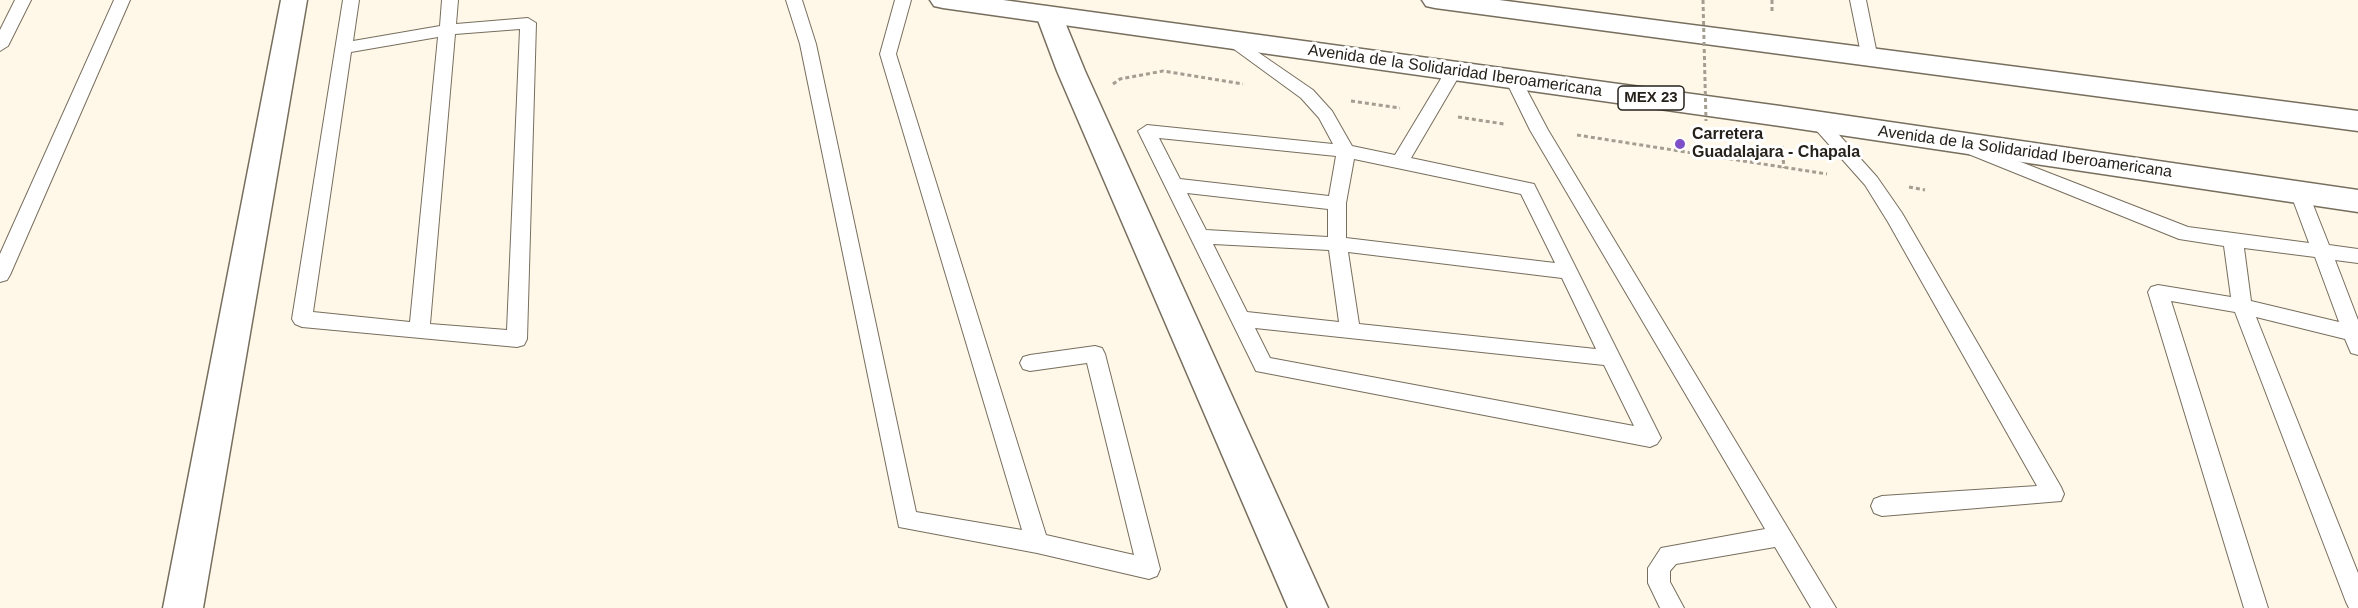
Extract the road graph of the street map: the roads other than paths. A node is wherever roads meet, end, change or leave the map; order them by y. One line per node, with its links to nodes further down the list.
1 (22, 0): 14 (lane)
2 (122, 0): 34 (lane)
3 (294, 0): 46 (main road)
4 (351, 0): 15 (lane)
5 (450, 0): 12 (lane)
6 (794, 0): 44 (lane)
7 (903, 0): 44 (lane)
8 (943, 0): 11 (main road, Avenida de la Solidaridad Iberoamericana / MEX 23)
9 (1436, 0): 16 (main road)
10 (1858, 0): 16 (lane)
11 (1049, 15): 13 (main road, Avenida de la Solidaridad Iberoamericana / MEX 23); 47 (main road)
12 (447, 30): 15 (lane); 37 (lane); 37 (lane)
13 (1233, 40): 17 (main road, Avenida de la Solidaridad Iberoamericana / MEX 23); 22 (lane)
14 (0, 46)
15 (343, 48): 37 (lane)
16 (1870, 59): 20 (main road)
17 (1454, 71): 18 (main road, Avenida de la Solidaridad Iberoamericana / MEX 23); 23 (lane)
18 (1513, 79): 19 (main road, Avenida de la Solidaridad Iberoamericana / MEX 23); 43 (lane)
19 (1817, 121): 21 (main road, Avenida de la Solidaridad Iberoamericana / MEX 23); 42 (lane)
20 (2358, 121)
21 (1953, 141): 25 (main road, Avenida de la Solidaridad Iberoamericana / MEX 23); 29 (lane)
22 (1346, 151): 23 (lane); 24 (lane); 27 (lane)
23 (1399, 164): 33 (lane)
24 (1174, 185): 27 (lane); 28 (lane)
25 (2299, 192): 26 (main road, Avenida de la Solidaridad Iberoamericana / MEX 23); 31 (lane)
26 (2358, 201)
27 (1337, 203): 30 (lane)
28 (1200, 237): 30 (lane); 36 (lane)
29 (2233, 240): 31 (lane); 35 (lane)
30 (1338, 244): 33 (lane); 38 (lane)
31 (2320, 251): 32 (lane); 39 (lane)
32 (2358, 256)
33 (1568, 272): 40 (lane)
34 (0, 275)
35 (2242, 306): 39 (lane); 45 (lane); 50 (lane)
36 (1241, 319): 38 (lane); 40 (lane)
37 (418, 331)
38 (1350, 331): 40 (lane)
39 (2355, 340)
40 (1610, 358)
41 (1030, 363): 44 (lane)
42 (1882, 506)
43 (1781, 536): 48 (lane); 49 (lane)
44 (1037, 543)
45 (2358, 602)
46 (183, 608)
47 (1308, 608)
48 (1672, 608)
49 (1824, 608)
50 (2256, 608)

